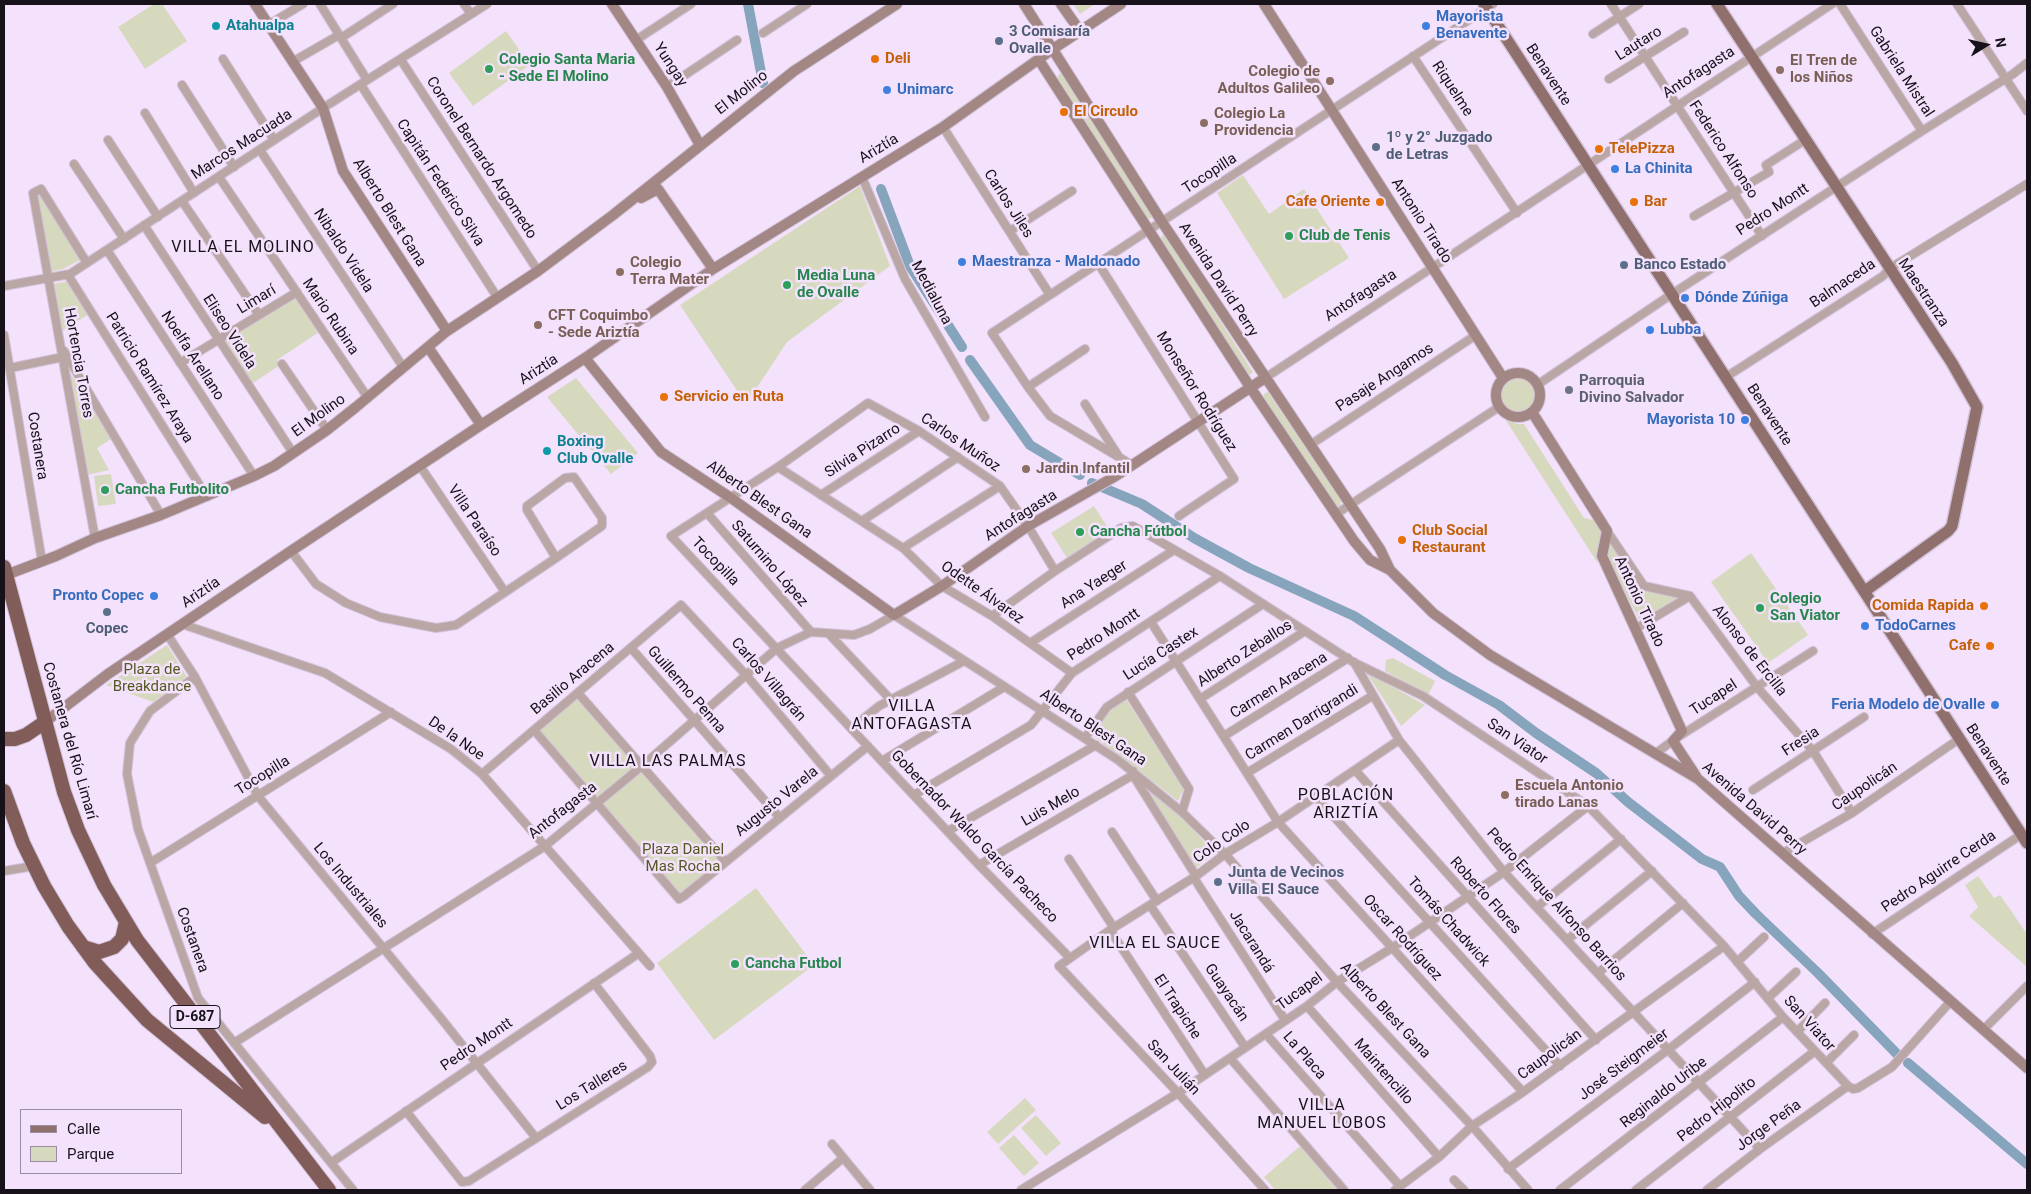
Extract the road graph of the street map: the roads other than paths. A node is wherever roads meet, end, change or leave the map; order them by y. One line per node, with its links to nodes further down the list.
1 (255, 4): 24 (main road, Alberto Blest Gana)
2 (303, 4): 24 (street)
3 (320, 4): 29 (street, Capitán Federico Silva)
4 (393, 4): 29 (street)
5 (464, 4): 22 (street)
6 (487, 4): 22 (street, Marcos Macuada)
7 (612, 4): 30 (main road, Yungay)
8 (690, 4): 30 (street)
9 (807, 4): 27 (street)
10 (897, 4): 56 (main road, El Molino)
11 (1024, 4): 32 (main road, Avenida David Perry)
12 (1061, 4): 25 (main road)
13 (1121, 4): 25 (main road, Ariztía)
14 (1264, 4): 48 (main road, Antonio Tirado)
15 (1611, 4): 23 (street, Federico Alfonso)
16 (1639, 4): 23 (street)
17 (1717, 4): 35 (main road, Maestranza)
18 (1832, 4): 35 (street, Antofagasta)
19 (1840, 4): 52 (street, Gabriela Mistral)
20 (1957, 4): 42 (street)
21 (1488, 5): 33 (street, Tocopilla); 59 (main road, Benavente)
22 (472, 14): 37 (street, Marcos Macuada)
23 (1620, 17): 28 (street); 34 (street, Federico Alfonso)
24 (268, 25): 39 (main road, Alberto Blest Gana)
25 (1080, 31): 32 (main road, Ariztía)
26 (1684, 32): 34 (street, Lautaro)
27 (763, 34)
28 (1593, 34)
29 (340, 36): 39 (street); 43 (street, Capitán Federico Silva)
30 (636, 40): 45 (main road, Yungay)
31 (737, 40): 45 (street)
32 (1053, 49): 38 (main road, Ariztía); 73 (main road, Avenida David Perry)
33 (1413, 56): 48 (street, Tocopilla); 69 (street, Riquelme)
34 (1645, 56): 41 (street, Lautaro); 46 (street, Federico Alfonso)
35 (1752, 57): 46 (street, Antofagasta); 55 (main road, Maestranza)
36 (223, 59): 54 (street)
37 (401, 60): 43 (street, Marcos Macuada); 85 (street, Coronel Bernardo Argomedo)
38 (1039, 60): 51 (main road, Ariztía); 75 (main road, Avenida David Perry)
39 (292, 62): 47 (main road, Alberto Blest Gana)
40 (2027, 63): 42 (street, Pedro Montt)
41 (1609, 79)
42 (2006, 79): 49 (street); 52 (street, Pedro Montt)
43 (364, 82): 47 (street, Marcos Macuada); 92 (street, Capitán Federico Silva)
44 (182, 84): 60 (street)
45 (667, 87): 56 (main road, Yungay)
46 (1677, 105): 59 (street, Antofagasta); 66 (street, Federico Alfonso)
47 (323, 108): 54 (street, Marcos Macuada); 94 (main road, Alberto Blest Gana)
48 (1332, 110): 73 (street, Tocopilla); 82 (main road, Antonio Tirado)
49 (2027, 111)
50 (145, 113): 67 (street)
51 (943, 127): 62 (main road, Ariztía); 76 (street, Carlos Jiles)
52 (1922, 131): 64 (street, Pedro Montt)
53 (108, 140): 72 (street)
54 (274, 140): 57 (street, Marcos Macuada)
55 (1805, 140): 64 (main road, Maestranza); 66 (street)
56 (700, 145): 70 (main road, El Molino)
57 (260, 150): 60 (street, Marcos Macuada); 105 (street, Nibaldo Videla)
58 (74, 164): 78 (street)
59 (1588, 164): 69 (street, Antofagasta); 90 (main road, Benavente)
60 (234, 167): 61 (street, Marcos Macuada)
61 (219, 177): 67 (street, Marcos Macuada); 89 (street, Mario Rubina)
62 (862, 177): 83 (main road, Ariztía); 118 (street, Medialuna)
63 (2027, 184): 84 (street, Balmaceda)
64 (1836, 188): 77 (street, Pedro Montt); 84 (main road, Maestranza)
65 (1072, 191): 76 (street)
66 (1733, 192): 71 (street); 77 (street, Federico Alfonso)
67 (194, 193): 68 (street, Marcos Macuada)
68 (182, 201): 72 (street, Marcos Macuada); 93 (street)
69 (1517, 213): 82 (street, Antofagasta)
70 (613, 215): 83 (main road, El Molino); 85 (main road, El Molino)
71 (1694, 216)
72 (158, 217): 74 (street, Marcos Macuada)
73 (1162, 222): 75 (street, Tocopilla); 108 (main road, Avenida David Perry)
74 (144, 225): 78 (street, Marcos Macuada); 97 (street, Eliseo Videla)
75 (1149, 230): 81 (street, Tocopilla); 112 (main road, Avenida David Perry)
76 (1010, 232): 91 (street, Carlos Jiles)
77 (1762, 236): 90 (street, Pedro Montt)
78 (124, 239): 79 (street, Marcos Macuada)
79 (107, 250): 80 (street, Marcos Macuada); 103 (street, Noelfa Arellano)
80 (87, 263): 86 (street, Marcos Macuada); 87 (street, Hortencia Torres)
81 (1098, 264): 91 (street, Tocopilla); 119 (street, Monseñor Rodríguez)
82 (1433, 267): 96 (main road, Antonio Tirado); 108 (street, Antofagasta)
83 (712, 269): 102 (main road, Ariztía)
84 (1889, 269): 107 (street, Balmaceda); 154 (main road, Maestranza)
85 (538, 271): 92 (main road, El Molino)
86 (68, 275): 87 (street, Marcos Macuada); 133 (street, Patricio Ramírez Araya)
87 (48, 278): 88 (street, Marcos Macuada); 99 (street, Hortencia Torres)
88 (4, 286)
89 (297, 292): 93 (street, Limarí); 113 (street, Mario Rubina)
90 (1672, 294): 107 (main road, Benavente); 110 (street, Pedro Montt)
91 (1050, 295): 111 (street, Tocopilla)
92 (497, 297): 94 (main road, El Molino)
93 (258, 315): 97 (street, Limarí)
94 (447, 331): 98 (main road, El Molino)
95 (4, 335): 106 (street, Costanera)
96 (1476, 335): 109 (main road, Antonio Tirado); 123 (street, Pasaje Angamos)
97 (217, 340): 103 (street, Limarí); 124 (street, Eliseo Videla)
98 (428, 347): 105 (main road, El Molino); 120 (main road)
99 (62, 348): 101 (street, Hortencia Torres); 138 (street)
100 (1085, 349): 111 (street)
101 (63, 357): 106 (street); 143 (street, Hortencia Torres)
102 (585, 358): 120 (main road, Ariztía); 134 (main road, Alberto Blest Gana)
103 (180, 363): 130 (street, Noelfa Arellano)
104 (282, 364): 121 (street)
105 (403, 367): 113 (main road, El Molino)
106 (10, 368): 148 (street, Costanera)
107 (1726, 377): 154 (main road, Benavente)
108 (1265, 378): 112 (main road, Antofagasta); 123 (main road, Avenida David Perry)
109 (1503, 378): 110 (main road); 116 (main road)
110 (1537, 385): 117 (main road)
111 (1028, 387): 126 (street)
112 (1250, 387): 119 (main road, Antofagasta); 137 (main road, Avenida David Perry)
113 (368, 398): 121 (main road, El Molino)
114 (868, 404): 122 (street, Carlos Muñoz); 129 (street, Tocopilla)
115 (1085, 404): 126 (street)
116 (1499, 407): 117 (main road); 135 (street)
117 (1532, 412): 142 (main road)
118 (985, 417)
119 (1199, 422): 127 (main road, Antofagasta); 139 (street, Monseñor Rodríguez)
120 (481, 425): 128 (main road, Ariztía)
121 (327, 430): 124 (main road, El Molino)
122 (919, 430): 125 (street, Carlos Muñoz); 132 (street, Silvia Pizarro)
123 (1310, 445): 135 (main road, Avenida David Perry)
124 (293, 453): 130 (main road, El Molino)
125 (958, 457): 131 (street, Carlos Muñoz); 140 (street)
126 (1120, 458): 127 (street)
127 (1132, 465): 141 (main road, Antofagasta)
128 (420, 466): 146 (main road, Ariztía); 155 (street, Villa Paraíso)
129 (778, 467): 132 (street, Odette Álvarez); 134 (street, Tocopilla)
130 (254, 476): 133 (main road, El Molino)
131 (1000, 486): 141 (street, Carlos Muñoz); 144 (street)
132 (821, 495): 140 (street, Odette Álvarez)
133 (207, 497): 138 (main road, El Molino)
134 (731, 498): 136 (street, Tocopilla); 159 (main road, Alberto Blest Gana)
135 (1351, 504): 137 (street); 149 (main road, Avenida David Perry)
136 (707, 513): 165 (street, Saturnino López); 170 (street, Tocopilla)
137 (1336, 514): 149 (main road, Avenida David Perry)
138 (161, 515): 143 (main road, El Molino)
139 (1179, 516)
140 (862, 521): 144 (street, Odette Álvarez)
141 (1028, 526): 150 (street, Carlos Muñoz); 153 (main road, Antofagasta)
142 (1607, 531): 156 (street); 163 (main road, Antonio Tirado)
143 (95, 538): 148 (main road, El Molino)
144 (903, 548): 153 (street, Odette Álvarez)
145 (1174, 550): 150 (street, San Viator); 152 (street, San Viator); 168 (street, Ana Yaeger)
146 (291, 551): 155 (street); 162 (main road, Ariztía)
147 (556, 558): 147 (street); 155 (street)
148 (42, 561): 151 (main road, El Molino)
149 (1390, 570): 201 (main road, Avenida David Perry)
150 (1055, 571): 160 (street)
151 (4, 572): 189 (highway, Costanera del Río Limarí / D-687)
152 (1220, 576): 157 (street, San Viator); 161 (street, Pedro Montt)
153 (942, 586): 159 (main road, Antofagasta); 160 (street, Odette Álvarez)
154 (1865, 590): 195 (main road, Benavente)
155 (505, 592)
156 (1690, 596): 163 (street); 178 (street, Alonso de Ercilla)
157 (1263, 604): 164 (street, San Viator); 174 (street, Lucía Castex)
158 (681, 605): 169 (street, Basilio Aracena); 176 (street, Carlos Villagrán)
159 (894, 615): 167 (street, Antofagasta); 173 (street, Alberto Blest Gana)
160 (992, 616): 168 (street, Odette Álvarez)
161 (1151, 622): 174 (street, Oscar Rodríguez); 175 (street, Pedro Montt)
162 (182, 624): 166 (main road, Ariztía); 186 (street, De la Noe)
163 (1635, 629): 197 (main road, Antonio Tirado)
164 (1305, 631): 172 (street, San Viator); 183 (street, Alberto Zeballos)
165 (811, 632): 167 (street, Antofagasta); 170 (street, Antofagasta)
166 (167, 634): 177 (street, Los Industriales); 189 (main road, Ariztía)
167 (829, 634): 184 (street)
168 (1030, 643): 175 (street, Odette Álvarez)
169 (630, 648): 181 (street, Basilio Aracena); 188 (street, Guillermo Penna)
170 (778, 648): 176 (street, Antofagasta); 190 (street, Gobernador Waldo García Pacheco)
171 (1814, 651): 178 (street, Tucapel)
172 (1351, 660): 182 (street, Pedro Enrique Alfonso Barrios); 192 (street, Carmen Aracena); 216 (street, San Viator)
173 (964, 661): 179 (street, Alberto Blest Gana); 184 (street)
174 (1176, 661): 180 (street, Lucía Castex); 183 (street, Oscar Rodríguez)
175 (1072, 673): 185 (street, Pedro Montt)
176 (747, 676): 188 (street, Antofagasta); 208 (street, Carlos Villagrán)
177 (195, 677): 213 (street, Los Industriales); 230 (street, Costanera)
178 (1757, 687): 197 (street, Tucapel); 200 (street, Alonso de Ercilla)
179 (1004, 688): 185 (street, Alberto Blest Gana); 202 (street)
180 (1128, 692): 193 (street, Lucía Castex); 217 (street)
181 (578, 693): 191 (street, Basilio Aracena); 203 (street)
182 (1372, 696): 196 (street, Pedro Enrique Alfonso Barrios); 206 (street, Carmen Darrigrandi)
183 (1200, 699): 192 (street, Oscar Rodríguez)
184 (891, 700): 190 (street)
185 (1042, 710): 193 (street, Alberto Blest Gana); 212 (street, Pedro Montt)
186 (391, 712): 207 (street, De la Noe); 213 (street, Tocopilla)
187 (1864, 717): 200 (street, Fresia)
188 (695, 720): 203 (street, Antofagasta); 219 (street, Guillermo Penna)
189 (45, 722): 194 (highway); 241 (highway, Costanera del Río Limarí / D-687)
190 (852, 728): 199 (street, Gobernador Waldo García Pacheco)
191 (534, 730): 207 (street, Basilio Aracena); 215 (street)
192 (1224, 736): 206 (street, Oscar Rodríguez)
193 (1085, 738): 198 (street, Alberto Blest Gana)
194 (4, 739)
195 (1960, 739): 218 (street, Caupolicán); 223 (main road, Benavente)
196 (1399, 740): 204 (street, Colo Colo); 235 (street, Pedro Enrique Alfonso Barrios)
197 (1673, 741): 201 (street, Tucapel); 209 (main road)
198 (1096, 745): 205 (street, Alberto Blest Gana); 221 (street)
199 (868, 746): 202 (street, Gobernador Waldo García Pacheco); 208 (street, Augusto Varela)
200 (1813, 751): 210 (street, Fresia); 218 (street, Alonso de Ercilla)
201 (1656, 754): 209 (main road, Avenida David Perry)
202 (882, 761): 212 (street, Gobernador Waldo García Pacheco)
203 (642, 766): 215 (street, Antofagasta); 229 (street)
204 (1355, 770): 214 (street, Colo Colo); 237 (street, Roberto Flores)
205 (1133, 773): 217 (street, Alberto Blest Gana); 231 (street, Luis Melo); 236 (street, Jacarandá)
206 (1247, 773): 220 (street, Oscar Rodríguez)
207 (482, 774): 225 (street, De la Noe)
208 (831, 776): 219 (street, Augusto Varela)
209 (1698, 779): 226 (main road, Avenida David Perry)
210 (1753, 790)
211 (4, 791): 232 (highway, Costanera del Río Limarí / D-687)
212 (914, 795): 221 (street, Gobernador Waldo García Pacheco)
213 (258, 796): 230 (street, Tocopilla); 249 (street, Los Industriales)
214 (1316, 797): 220 (street, Colo Colo); 242 (street, Tomás Chadwick)
215 (598, 803): 225 (street, Antofagasta); 229 (street, Augusto Varela)
216 (1588, 806): 224 (street, San Viator); 235 (street, Tucapel)
217 (1182, 812): 227 (street, Alberto Blest Gana)
218 (1852, 813): 226 (street, Caupolicán)
219 (780, 818): 229 (street, Augusto Varela)
220 (1278, 822): 227 (street, Colo Colo); 250 (street, Oscar Rodríguez)
221 (948, 831): 231 (street, Gobernador Waldo García Pacheco)
222 (1112, 832): 238 (street, Guayacán)
223 (2024, 838): 244 (street, Pedro Aguirre Cerda)
224 (1621, 839): 234 (street, San Viator); 240 (street)
225 (545, 846): 249 (street, Antofagasta); 251 (street, De la Noe)
226 (1783, 852): 244 (main road, Avenida David Perry)
227 (1225, 854): 236 (street, Colo Colo); 258 (street, Alberto Blest Gana)
228 (1069, 859): 243 (street, El Trapiche)
229 (726, 862)
230 (150, 863): 274 (street, Costanera)
231 (979, 865): 252 (street, Gobernador Waldo García Pacheco)
232 (34, 866): 233 (street); 247 (highway, Costanera del Río Limarí / D-687)
233 (4, 871)
234 (1652, 871): 239 (street, San Viator); 246 (street)
235 (1504, 872): 237 (street, Tucapel); 240 (street, Pedro Enrique Alfonso Barrios)
236 (1195, 877): 238 (street, Colo Colo); 268 (street, Jacarandá)
237 (1468, 897): 242 (street, Tucapel); 273 (street, Roberto Flores)
238 (1154, 903): 243 (street, Colo Colo); 275 (street, Guayacán)
239 (1683, 903): 248 (street, San Viator); 257 (street)
240 (1537, 907): 246 (street, Pedro Enrique Alfonso Barrios)
241 (126, 922): 247 (highway); 294 (highway, Costanera del Río Limarí / D-687)
242 (1431, 922): 250 (street, Tucapel); 281 (street, Tomás Chadwick)
243 (1112, 929): 252 (street, Colo Colo); 283 (street, El Trapiche)
244 (1872, 934): 263 (main road, Avenida David Perry)
245 (1764, 937): 253 (street)
246 (1567, 940): 257 (street, Pedro Enrique Alfonso Barrios)
247 (82, 946): 294 (highway, Costanera del Río Limarí / D-687)
248 (1724, 946): 253 (street, San Viator); 266 (street, Caupolicán)
249 (383, 947): 274 (street, Antofagasta); 279 (street, Los Industriales)
250 (1392, 948): 258 (street, Tucapel); 286 (street, Oscar Rodríguez)
251 (639, 953): 254 (street, De la Noe); 260 (street, Pedro Montt)
252 (1070, 958): 255 (street, Colo Colo)
253 (1738, 962): 259 (street, San Viator)
254 (650, 966)
255 (1059, 966): 287 (street, San Julián)
256 (1796, 972): 262 (street)
257 (1598, 973): 266 (street, Pedro Enrique Alfonso Barrios)
258 (1337, 982): 265 (street, Tucapel); 290 (street, Alberto Blest Gana)
259 (1755, 982): 262 (street, San Viator); 276 (street, José Steigmeier)
260 (594, 983): 279 (street, Pedro Montt); 291 (street, Los Talleres)
261 (2027, 986): 269 (street)
262 (1768, 998): 267 (street, San Viator)
263 (1950, 1002): 269 (main road, Avenida David Perry); 285 (street, Jorge Peña)
264 (1825, 1003): 270 (street)
265 (1307, 1006): 268 (street, Tucapel); 295 (street, Maintencillo)
266 (1634, 1012): 273 (street, Caupolicán); 276 (street, Pedro Enrique Alfonso Barrios)
267 (1783, 1017): 270 (street, San Viator); 284 (street, Reginaldo Uribe)
268 (1285, 1020): 271 (street, Tucapel)
269 (1984, 1030): 282 (main road, Avenida David Perry)
270 (1797, 1032): 277 (street, San Viator)
271 (1266, 1034): 275 (street, Tucapel); 300 (street, La Placa)
272 (1854, 1035): 280 (street)
273 (1596, 1040): 281 (street, Caupolicán)
274 (234, 1043): 297 (street, Costanera)
275 (1245, 1047): 278 (street, Tucapel)
276 (1669, 1049): 284 (street, Pedro Enrique Alfonso Barrios); 298 (street, José Steigmeier)
277 (1814, 1051): 280 (street, San Viator); 289 (street, Pedro Hipolito)
278 (1230, 1058): 283 (street, Tucapel); 307 (street)
279 (476, 1063): 288 (street, Pedro Montt); 291 (street, Los Industriales)
280 (1826, 1063): 285 (street, San Viator)
281 (1560, 1066): 286 (street, Caupolicán)
282 (2027, 1068)
283 (1205, 1074): 287 (street, Tucapel)
284 (1700, 1083): 289 (street, Pedro Enrique Alfonso Barrios); 310 (street, Reginaldo Uribe)
285 (1850, 1088): 293 (street, Jorge Peña)
286 (1523, 1092): 290 (street, Caupolicán)
287 (1178, 1093): 305 (street, Tucapel); 306 (street, San Julián)
288 (406, 1111): 291 (street, Los Talleres); 297 (street, Pedro Montt)
289 (1731, 1117): 293 (street, Pedro Enrique Alfonso Barrios); 311 (street, Pedro Hipolito)
290 (1472, 1126): 295 (street, Caupolicán); 298 (street, Alberto Blest Gana)
291 (536, 1138)
292 (832, 1144): 296 (street)
293 (1760, 1148): 312 (street, Jorge Peña)
294 (302, 1156): 301 (highway, Costanera del Río Limarí / D-687)
295 (1439, 1157): 300 (street, Caupolicán)
296 (843, 1158): 303 (street); 304 (street)
297 (332, 1162): 302 (street, Costanera)
298 (1508, 1169): 309 (street, Alberto Blest Gana)
299 (1454, 1180): 308 (street)
300 (1398, 1188)
301 (329, 1190)
302 (353, 1190)
303 (805, 1190)
304 (870, 1190)
305 (1021, 1190)
306 (1265, 1190)
307 (1344, 1190)
308 (1464, 1190)
309 (1528, 1190)
310 (1560, 1190)
311 (1636, 1190)
312 (1706, 1190)

